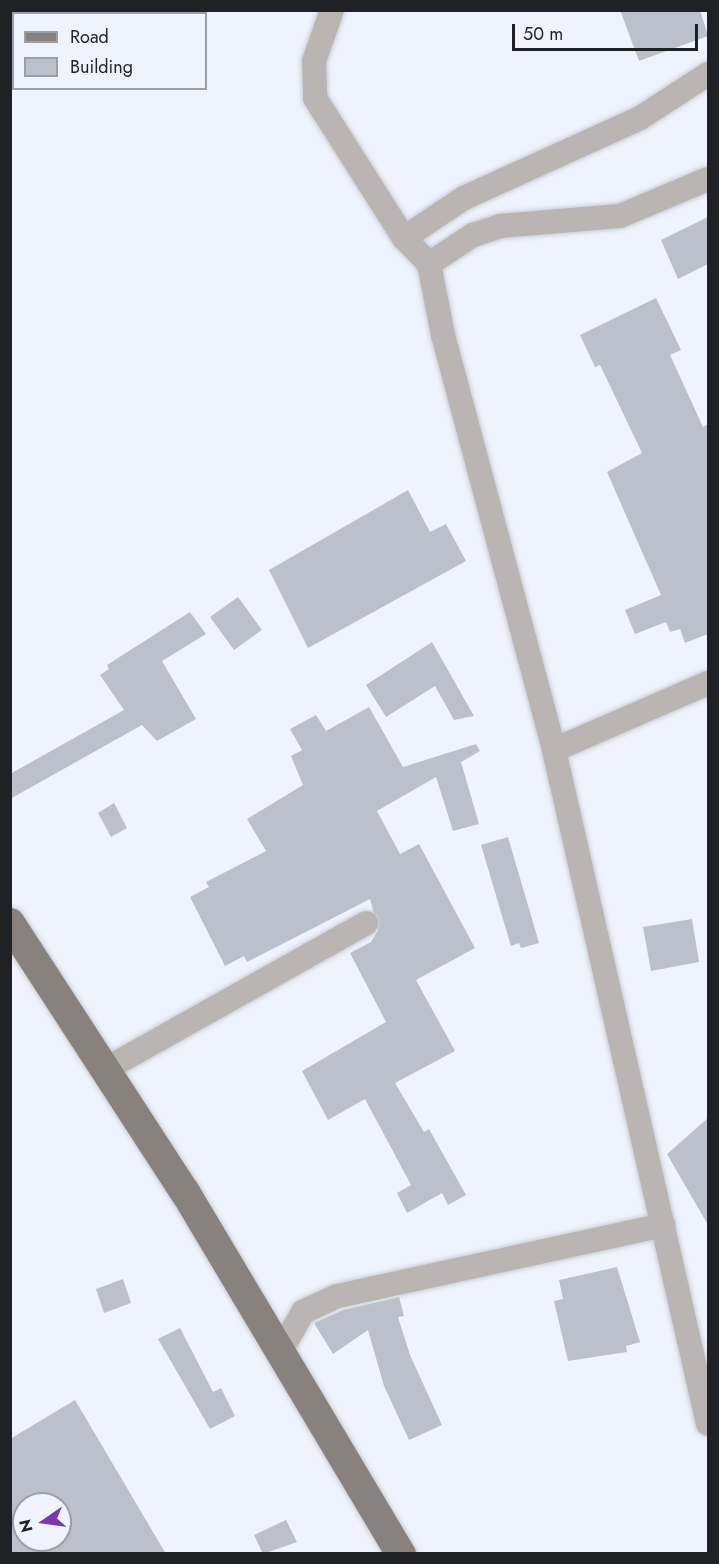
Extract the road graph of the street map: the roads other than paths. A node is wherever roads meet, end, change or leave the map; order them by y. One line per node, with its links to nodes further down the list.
1 (332, 10): 4 (street)
2 (708, 74): 4 (street)
3 (708, 179): 5 (street)
4 (404, 238): 5 (street)
5 (429, 264): 7 (street)
6 (708, 683): 7 (street)
7 (554, 750): 11 (street)
8 (366, 923): 10 (street)
9 (14, 939): 10 (main road)
10 (106, 1070): 12 (main road)
11 (663, 1225): 12 (street); 13 (street)
12 (282, 1349): 14 (main road)
13 (708, 1424)
14 (401, 1554)

